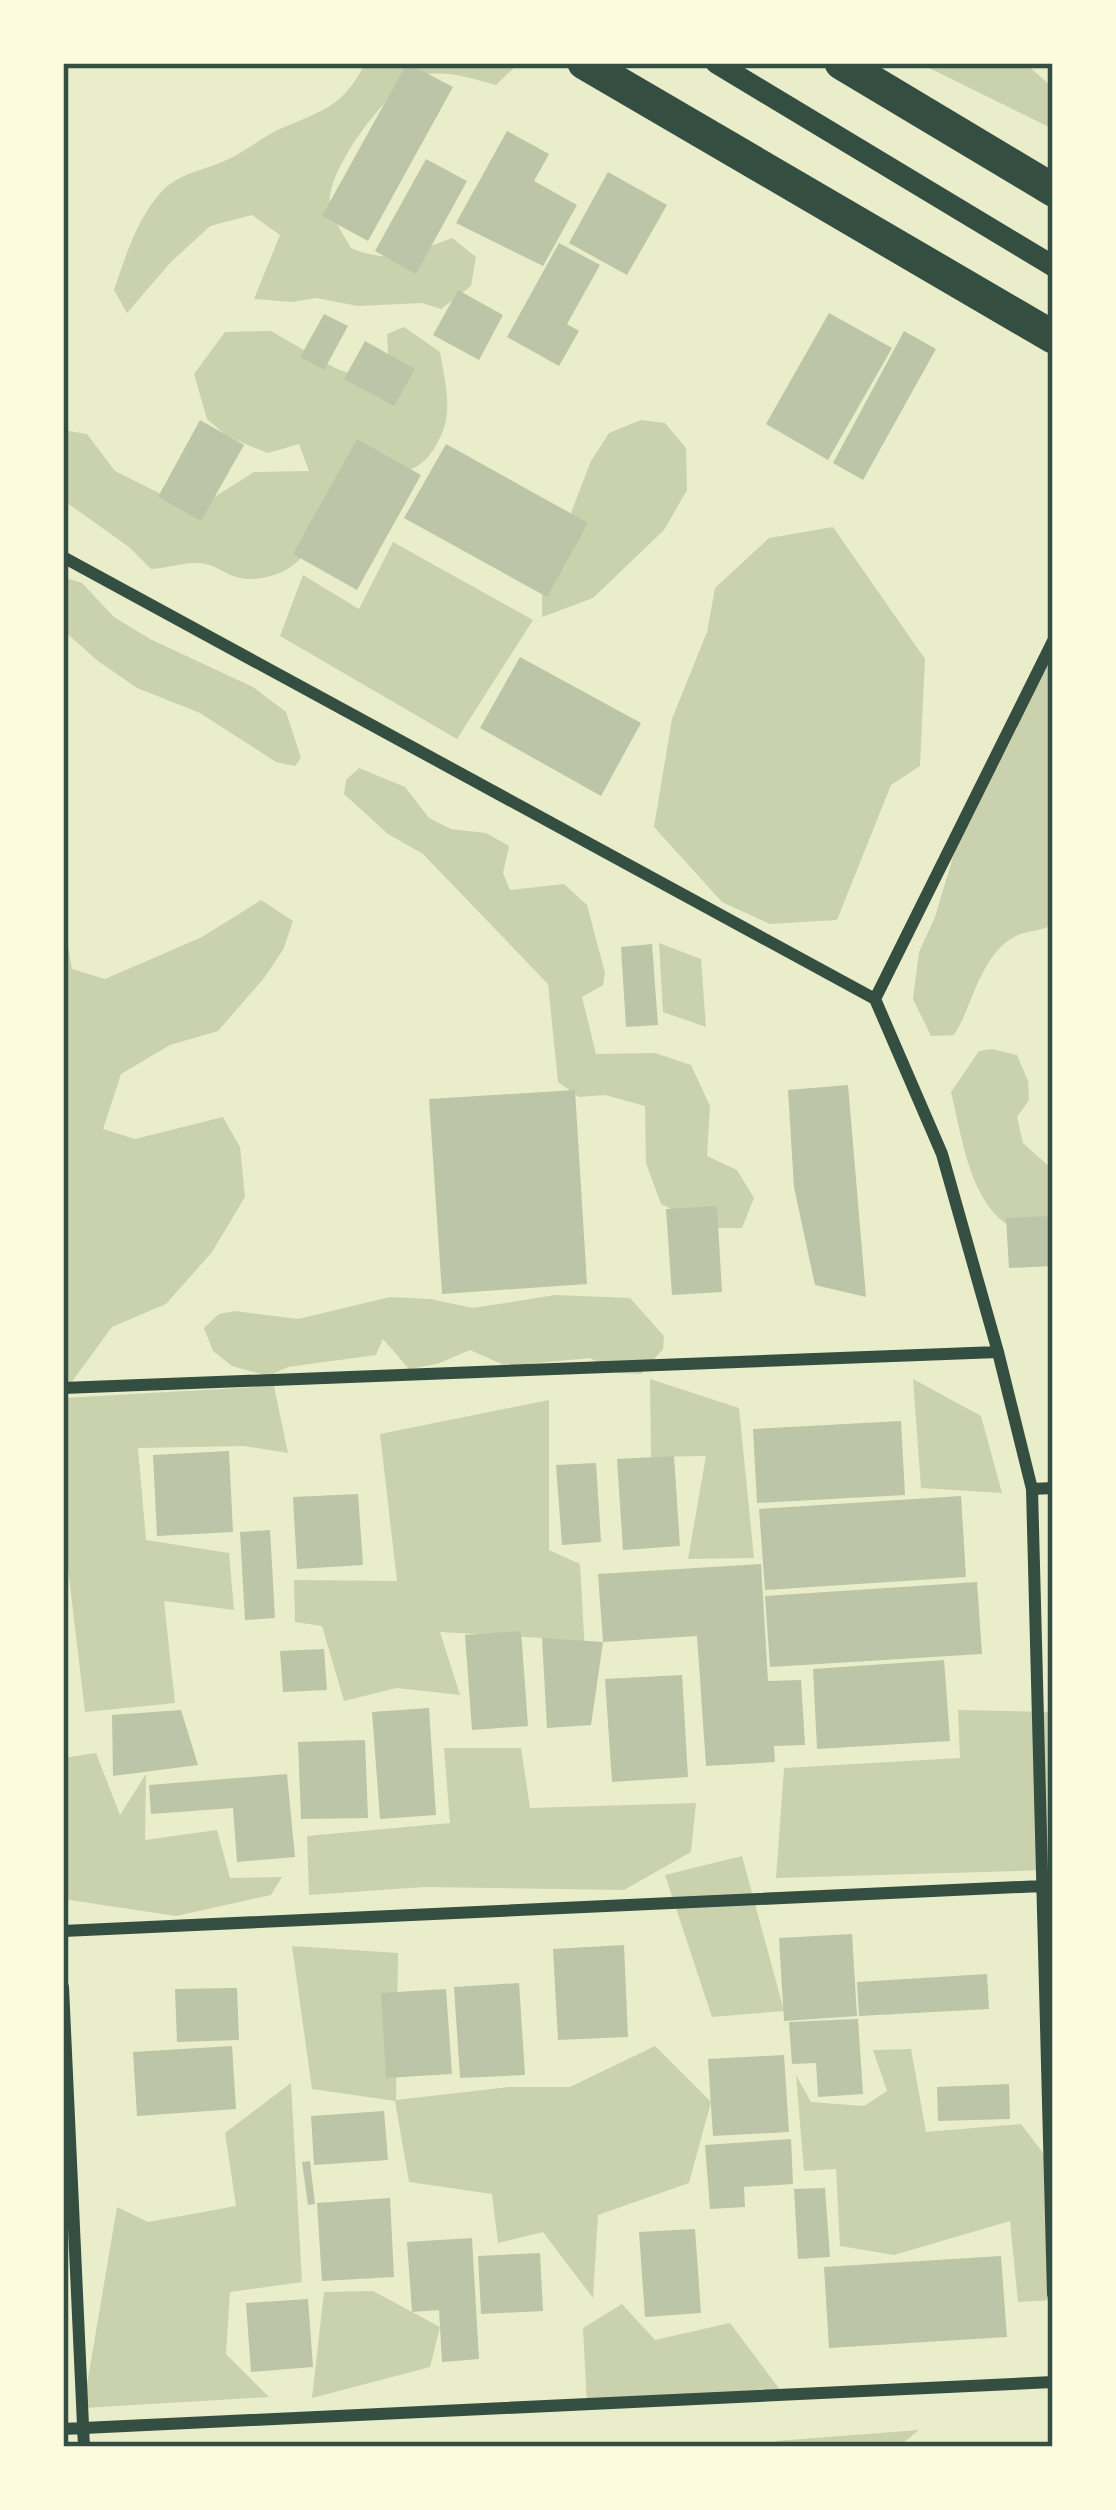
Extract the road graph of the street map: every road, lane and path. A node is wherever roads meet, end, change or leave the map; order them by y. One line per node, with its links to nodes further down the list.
1 (584, 63): 6 (highway)
2 (716, 63): 5 (street)
3 (841, 63): 4 (highway)
4 (1053, 190)
5 (1053, 266)
6 (1053, 337)
7 (63, 557): 9 (street)
8 (1053, 641): 9 (street)
9 (875, 998): 10 (street)
10 (998, 1352): 11 (street); 13 (street)
11 (63, 1388)
12 (1053, 1488): 13 (street)
13 (1032, 1490): 14 (street)
14 (1042, 1886): 15 (street); 17 (street)
15 (63, 1931)
16 (63, 1987): 19 (street)
17 (1053, 2294)
18 (1053, 2382): 19 (street)
19 (83, 2428): 20 (street); 21 (street)
20 (63, 2429)
21 (84, 2447)

